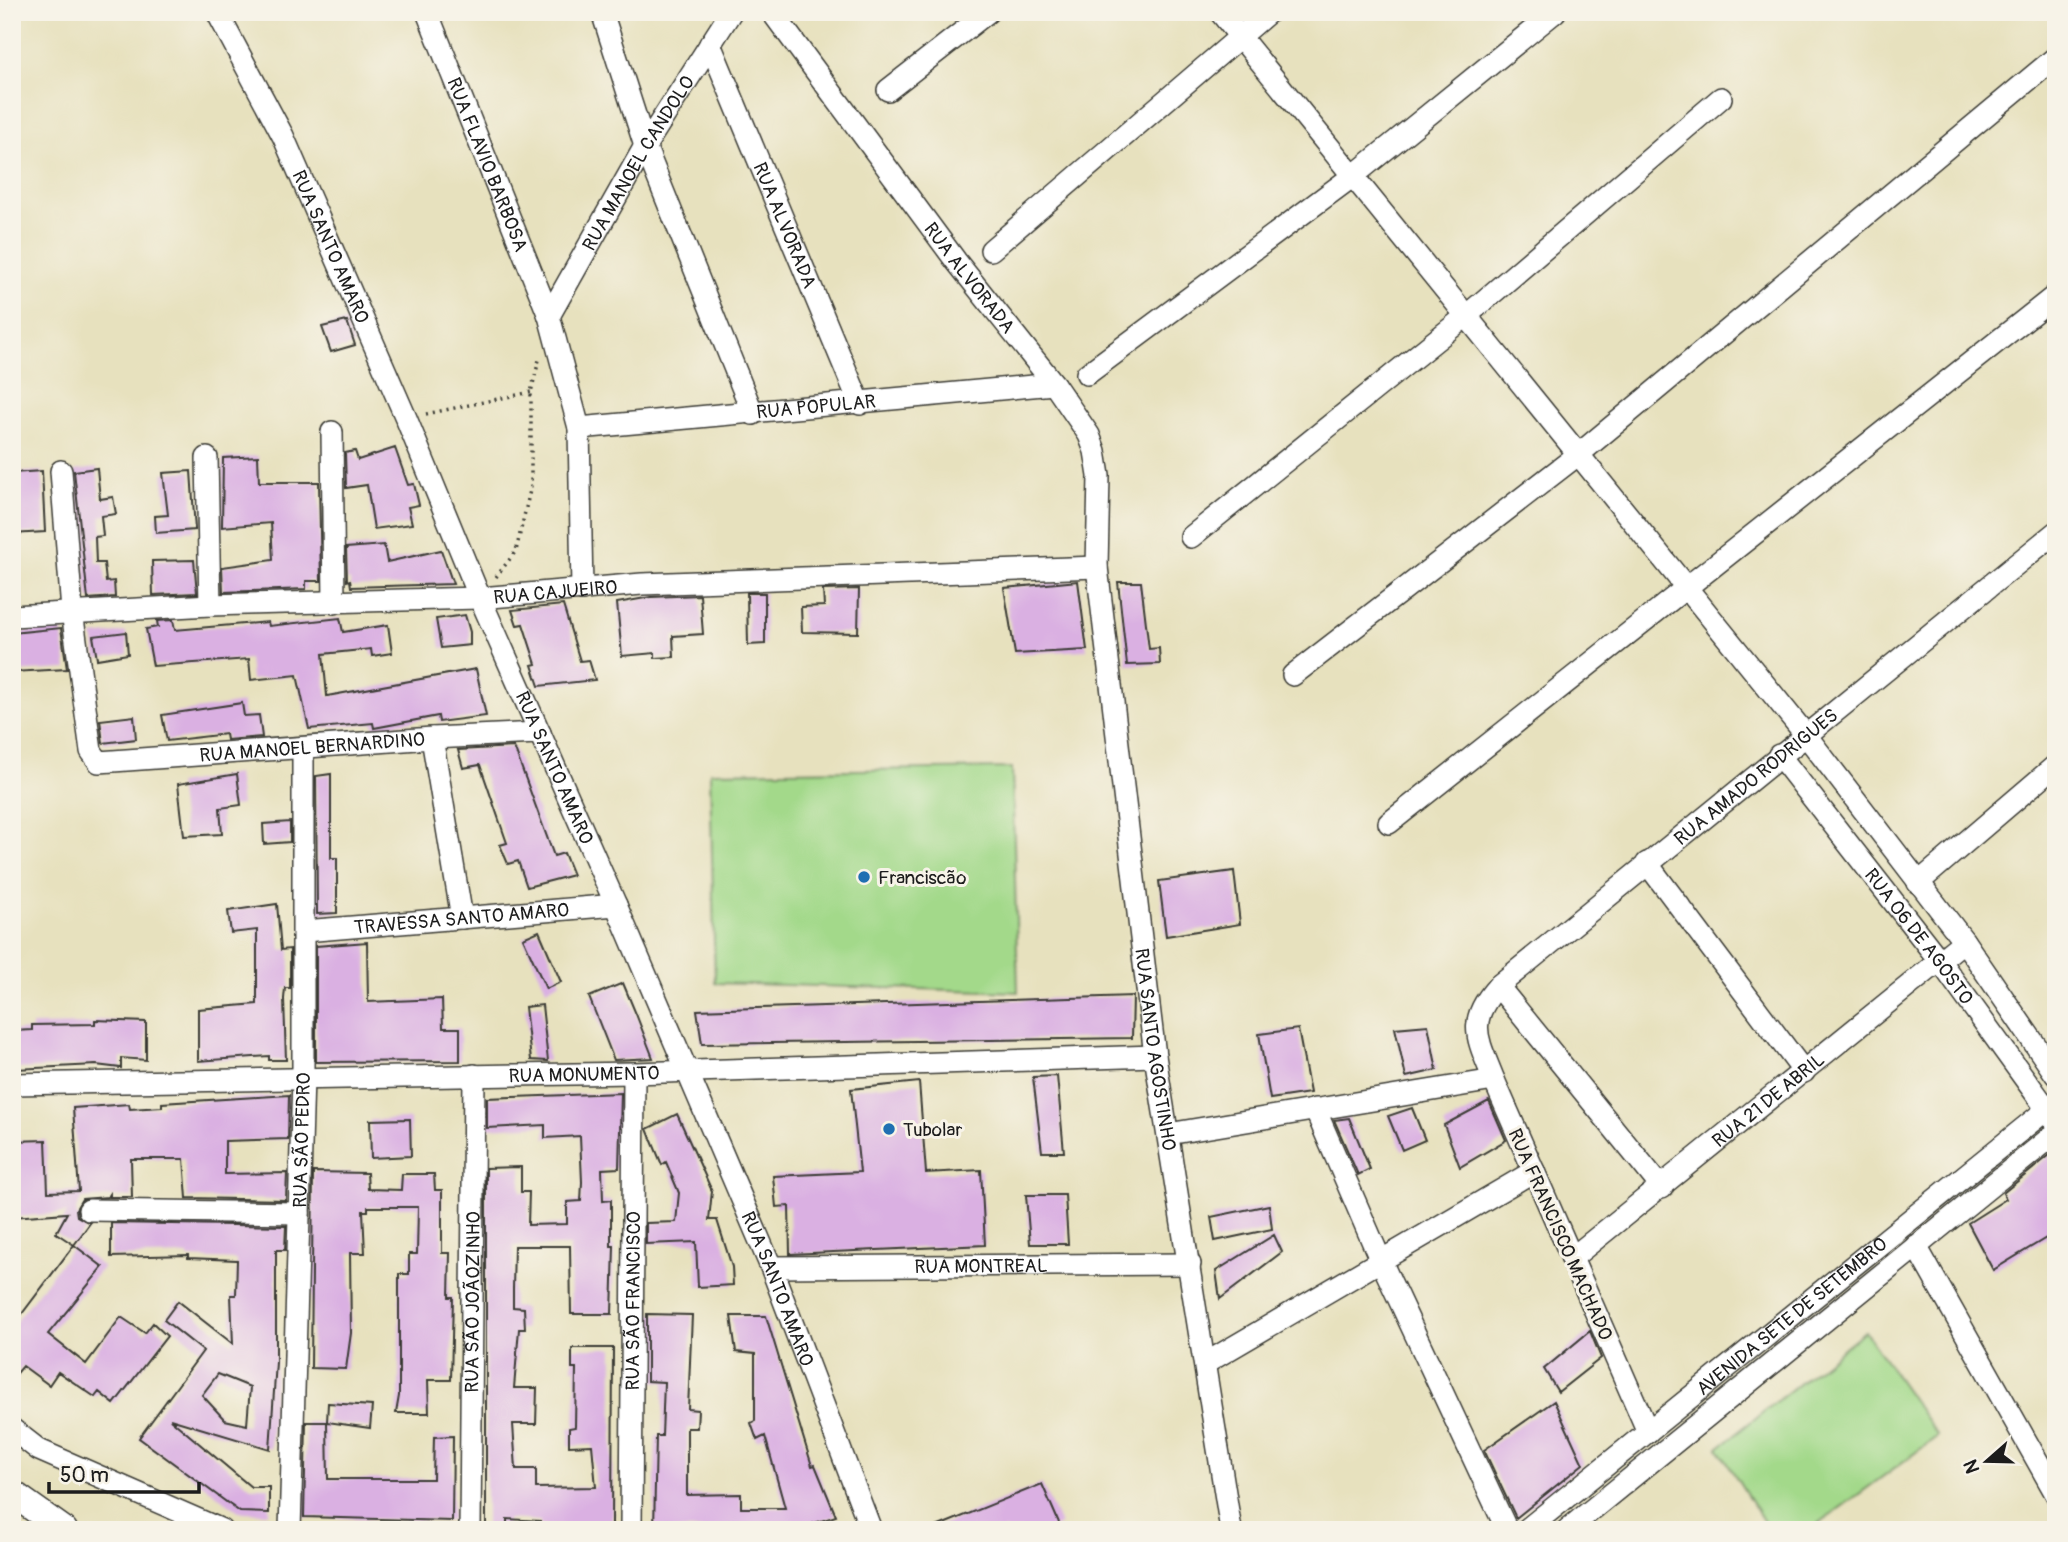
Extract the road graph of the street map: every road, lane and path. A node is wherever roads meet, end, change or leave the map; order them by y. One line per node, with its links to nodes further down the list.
1 (217, 12): 27 (street, RUA SANTO AMARO)
2 (427, 12): 19 (street, RUA FLAVIO BARBOSA)
3 (602, 12): 15 (street)
4 (772, 12): 23 (street, RUA ALVORADA)
5 (988, 12): 13 (street)
6 (1220, 12): 10 (street, RUA 06 DE AGOSTO)
7 (1269, 12): 10 (street)
8 (1555, 12): 16 (street)
9 (724, 16): 11 (street, RUA MANOEL CANDOLO)
10 (1238, 36): 16 (street, RUA 06 DE AGOSTO); 17 (street)
11 (710, 44): 15 (street, RUA MANOEL CANDOLO); 25 (street, RUA ALVORADA)
12 (2056, 57): 30 (street)
13 (888, 90)
14 (1721, 98): 20 (street)
15 (645, 146): 19 (street, RUA MANOEL CANDOLO); 26 (street)
16 (1353, 176): 20 (street, RUA 06 DE AGOSTO); 22 (street)
17 (991, 250)
18 (2056, 295): 36 (street)
19 (549, 316): 28 (street, RUA FLAVIO BARBOSA)
20 (1466, 316): 30 (street, RUA 06 DE AGOSTO); 34 (street)
21 (540, 354): 24 (path)
22 (1087, 374)
23 (1054, 384): 25 (street, RUA POPULAR); 35 (street, RUA ALVORADA)
24 (531, 392): 27 (path); 38 (path)
25 (860, 404): 26 (street, RUA POPULAR)
26 (753, 414): 28 (street, RUA POPULAR)
27 (406, 418): 38 (street, RUA SANTO AMARO)
28 (579, 428): 37 (street, RUA FLAVIO BARBOSA)
29 (332, 432): 39 (street)
30 (1579, 454): 36 (street, RUA 06 DE AGOSTO); 43 (street)
31 (207, 458): 40 (street)
32 (61, 471): 41 (street)
33 (2056, 532): 45 (street, RUA AMADO RODRIGUES)
34 (1191, 537)
35 (1097, 567): 37 (street, RUA CAJUEIRO); 60 (street, RUA SANTO AGOSTINHO)
36 (1688, 589): 45 (street, RUA 06 DE AGOSTO); 50 (street)
37 (582, 590): 38 (street, RUA CAJUEIRO)
38 (480, 598): 39 (street, RUA CAJUEIRO); 44 (street, RUA SANTO AMARO)
39 (334, 603): 40 (street, RUA CAJUEIRO)
40 (210, 605): 41 (street, RUA CAJUEIRO)
41 (72, 611): 42 (street, RUA CAJUEIRO); 47 (street, RUA MANOEL BERNARDINO)
42 (12, 615)
43 (1293, 675)
44 (540, 733): 46 (street, RUA MANOEL BERNARDINO); 53 (street, RUA SANTO AMARO)
45 (1805, 734): 48 (street, RUA AMADO RODRIGUES); 52 (street, RUA 06 DE AGOSTO)
46 (432, 738): 47 (street, RUA MANOEL BERNARDINO); 54 (street)
47 (303, 749): 55 (street, RUA SÃO PEDRO)
48 (1779, 755): 51 (street, RUA AMADO RODRIGUES); 57 (street, RUA 06 DE AGOSTO)
49 (2053, 772): 52 (street)
50 (1389, 823)
51 (1647, 863): 58 (street, RUA AMADO RODRIGUES); 62 (street)
52 (1919, 883): 56 (street, RUA 06 DE AGOSTO)
53 (616, 905): 54 (street, TRAVESSA SANTO AMARO); 61 (street, RUA SANTO AMARO)
54 (462, 918): 55 (street, TRAVESSA SANTO AMARO)
55 (304, 931): 66 (street, RUA SÃO PEDRO)
56 (1964, 941): 57 (street, RUA 21 DE ABRIL); 65 (street, RUA 06 DE AGOSTO)
57 (1940, 960): 62 (street, RUA 21 DE ABRIL); 70 (street, RUA 06 DE AGOSTO)
58 (1498, 986): 59 (street, RUA AMADO RODRIGUES); 74 (street)
59 (1476, 1034): 67 (street, RUA FRANCISCO MACHADO)
60 (1156, 1056): 61 (street, RUA MONUMENTO); 72 (street, RUA SANTO AGOSTINHO)
61 (685, 1069): 63 (street, RUA MONUMENTO); 81 (street, RUA SANTO AMARO)
62 (1804, 1072): 74 (street, RUA 21 DE ABRIL)
63 (634, 1073): 64 (street, RUA MONUMENTO); 91 (street, RUA SÃO FRANCISCO)
64 (474, 1075): 66 (street, RUA MONUMENTO); 90 (street, RUA SÃO JOÃOZINHO)
65 (2056, 1075)
66 (303, 1077): 68 (street, RUA MONUMENTO); 76 (street, RUA SÃO PEDRO)
67 (1494, 1080): 69 (street); 73 (street, RUA FRANCISCO MACHADO)
68 (12, 1084)
69 (1315, 1110): 72 (street); 79 (street)
70 (2053, 1111): 84 (street, AVENIDA SETE DE SETEMBRO)
71 (2056, 1133): 77 (street, AVENIDA SETE DE SETEMBRO)
72 (1168, 1135): 80 (street, RUA SANTO AGOSTINHO)
73 (1534, 1171): 78 (street, RUA FRANCISCO MACHADO); 79 (street)
74 (1662, 1188): 78 (street, RUA 21 DE ABRIL)
75 (89, 1210): 76 (street)
76 (299, 1213): 89 (street, RUA SÃO PEDRO)
77 (1916, 1246): 86 (street); 96 (street, AVENIDA SETE DE SETEMBRO)
78 (1572, 1258): 84 (street, RUA FRANCISCO MACHADO)
79 (1380, 1259): 82 (street); 94 (street)
80 (1190, 1264): 81 (street, RUA MONTREAL); 82 (street, RUA SANTO AGOSTINHO)
81 (772, 1267): 92 (street, RUA SANTO AMARO)
82 (1206, 1363): 93 (street, RUA SANTO AGOSTINHO)
83 (12, 1429): 88 (street)
84 (1648, 1432): 95 (street, AVENIDA SETE DE SETEMBRO)
85 (12, 1493): 87 (main road)
86 (2056, 1494)
87 (64, 1530)
88 (222, 1530)
89 (290, 1530)
90 (470, 1530)
91 (631, 1530)
92 (871, 1530)
93 (1231, 1530)
94 (1507, 1530)
95 (1526, 1530)
96 (1567, 1530)

